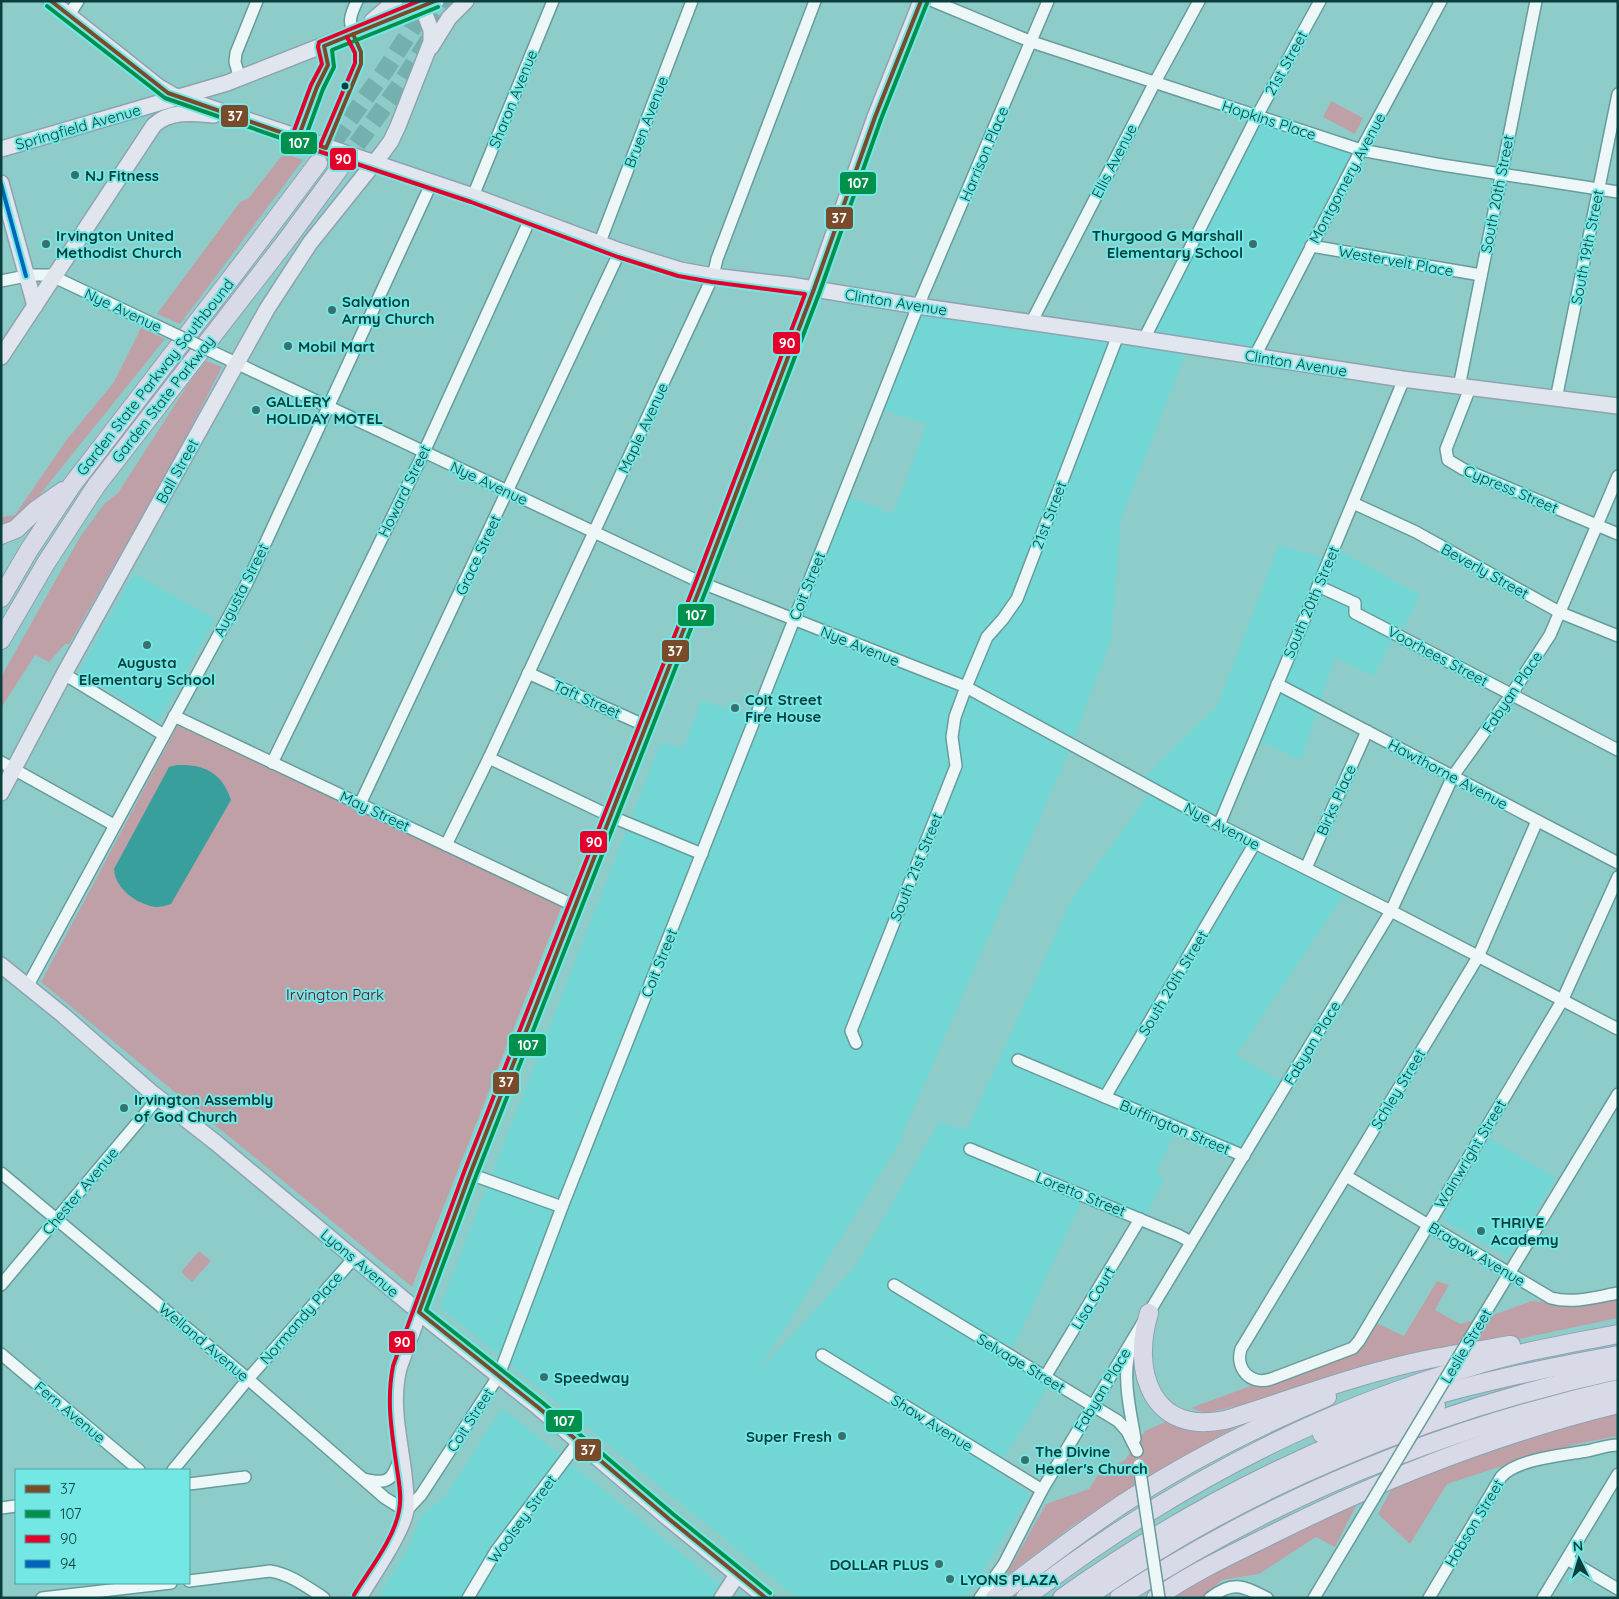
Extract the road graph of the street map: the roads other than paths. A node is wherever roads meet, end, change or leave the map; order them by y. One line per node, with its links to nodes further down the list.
1 (51, 1): 18 (main road, Clinton Avenue)
2 (78, 1): 18 (street)
3 (257, 1): 22 (street)
4 (357, 1): 19 (street)
5 (395, 1): 19 (main road)
6 (466, 1): 21 (main road)
7 (553, 1): 38 (street, Sharon Avenue)
8 (692, 1): 40 (street, Bruen Avenue)
9 (815, 1): 45 (street, Maple Avenue)
10 (921, 1): 48 (main road)
11 (933, 1): 20 (street, Hopkins Place)
12 (1048, 1): 20 (street, Harrison Place)
13 (1199, 1): 23 (street, Ellis Avenue)
14 (1320, 1): 26 (street, 21st Street)
15 (1441, 1): 29 (street, Montgomery Avenue)
16 (1536, 1): 33 (street, South 20th Street)
17 (426, 3): 19 (main road, Springfield Avenue); 21 (main road)
18 (69, 15): 25 (main road, Clinton Avenue)
19 (353, 34): 22 (main road, Springfield Avenue)
20 (1032, 42): 23 (street, Hopkins Place); 50 (street, Harrison Place)
21 (428, 53): 31 (main road, Ball Street)
22 (240, 79): 25 (main road, Springfield Avenue)
23 (1155, 82): 26 (street, Hopkins Place); 51 (street, Ellis Avenue)
24 (1618, 94): 36 (street, South 19th Street)
25 (179, 98): 27 (main road, Clinton Avenue); 28 (main road, Springfield Avenue)
26 (1257, 116): 29 (street, Hopkins Place); 53 (street, 21st Street)
27 (240, 118): 31 (main road, Clinton Avenue); 46 (main road)
28 (1, 149)
29 (1361, 150): 33 (street, Hopkins Place); 41 (street, Montgomery Avenue)
30 (318, 163): 64 (highway, Garden State Parkway Southbound)
31 (374, 164): 34 (main road, Clinton Avenue); 56 (main road, Ball Street)
32 (339, 169): 77 (highway, Garden State Parkway)
33 (1501, 174): 36 (street, Hopkins Place); 43 (street, South 20th Street)
34 (432, 182): 38 (main road, Clinton Avenue); 61 (street, Augusta Street)
35 (1, 183): 44 (main road)
36 (1599, 189): 37 (street, Hopkins Place); 59 (street, South 19th Street)
37 (1618, 192)
38 (473, 196): 39 (main road, Clinton Avenue)
39 (531, 217): 40 (main road, Clinton Avenue); 62 (street, Howard Street)
40 (600, 242): 42 (main road, Clinton Avenue)
41 (1311, 246): 43 (street, Westervelt Place); 54 (street, Montgomery Avenue)
42 (620, 251): 45 (main road, Clinton Avenue); 65 (street, Grace Street)
43 (1481, 275): 58 (street, South 20th Street)
44 (26, 276): 46 (street, Nye Avenue); 47 (street, Nye Avenue); 49 (main road)
45 (713, 276): 48 (main road, Clinton Avenue); 68 (street, Maple Avenue)
46 (54, 277): 49 (main road); 56 (street, Nye Avenue, bridge)
47 (1, 281)
48 (814, 289): 50 (main road, Clinton Avenue); 71 (main road)
49 (34, 306): 55 (main road)
50 (918, 306): 51 (main road, Clinton Avenue); 75 (street, Coit Street)
51 (1031, 322): 52 (main road, Clinton Avenue)
52 (1118, 335): 53 (main road, Clinton Avenue); 81 (street, 21st Street)
53 (1144, 339): 54 (main road, Clinton Avenue)
54 (1255, 356): 57 (main road, Clinton Avenue)
55 (1, 357)
56 (236, 364): 61 (street, Nye Avenue); 79 (main road, Ball Street)
57 (1404, 379): 58 (main road, Clinton Avenue); 66 (street, South 20th Street)
58 (1464, 388): 59 (main road, Clinton Avenue); 67 (street, Cypress Street)
59 (1556, 400): 60 (main road, Clinton Avenue)
60 (1618, 406)
61 (328, 407): 62 (street, Nye Avenue); 83 (street, Augusta Street)
62 (424, 452): 65 (street, Nye Avenue); 89 (street, Howard Street)
63 (1618, 476): 67 (street, Fabyan Place)
64 (72, 485): 70 (highway); 73 (highway, Garden State Parkway Southbound)
65 (508, 492): 68 (street, Nye Avenue); 93 (street, Grace Street)
66 (1353, 503): 72 (street, South 20th Street); 74 (street, Beverly Street)
67 (1597, 526): 69 (street, Cypress Street); 74 (street, Fabyan Place)
68 (594, 532): 71 (street, Nye Avenue); 78 (street, Maple Avenue)
69 (1618, 534)
70 (1, 535)
71 (702, 583): 75 (street, Nye Avenue); 84 (main road)
72 (1318, 586): 80 (street, South 20th Street); 82 (street, Voorhees Street)
73 (1, 598)
74 (1561, 613): 76 (street, Beverly Street); 82 (street, Fabyan Place)
75 (793, 619): 81 (street, Nye Avenue); 100 (street, Coit Street)
76 (1618, 636)
77 (1, 640)
78 (528, 673): 84 (street, Taft Street); 88 (street, Maple Avenue)
79 (64, 674): 86 (street); 90 (main road, Ball Street)
80 (1277, 684): 85 (street, Hawthorne Avenue); 97 (street, South 20th Street)
81 (966, 687): 97 (street, Nye Avenue); 111 (street, South 21st Street)
82 (1511, 695): 87 (street, Voorhees Street); 91 (street, Fabyan Place)
83 (174, 716): 86 (street, Augusta Street); 89 (street, May Street)
84 (646, 726): 94 (main road)
85 (1367, 731): 91 (street, Hawthorne Avenue); 102 (street, Birks Place)
86 (164, 735): 96 (street, Augusta Street)
87 (1618, 750)
88 (489, 758): 94 (street); 99 (street, Maple Avenue)
89 (272, 763): 93 (street, May Street)
90 (7, 766): 92 (main road, Ball Street); 96 (street)
91 (1453, 776): 95 (street, Hawthorne Avenue); 105 (street, Fabyan Place)
92 (1, 793)
93 (360, 804): 99 (street, May Street)
94 (610, 816): 100 (street); 104 (main road)
95 (1537, 821): 101 (street, Hawthorne Avenue); 106 (street, Schley Street)
96 (114, 825): 108 (street, Augusta Street)
97 (1219, 825): 98 (street, Nye Avenue)
98 (1255, 843): 102 (street, Nye Avenue); 115 (street, South 20th Street)
99 (446, 845): 104 (street, May Street)
100 (702, 854): 121 (street, Coit Street)
101 (1618, 863)
102 (1306, 868): 105 (street, Nye Avenue)
103 (1618, 877): 109 (street, Wainwright Street)
104 (575, 906): 119 (main road)
105 (1391, 911): 106 (street, Nye Avenue); 117 (street, Fabyan Place)
106 (1478, 957): 109 (street, Nye Avenue); 120 (street, Schley Street)
107 (1, 965): 108 (main road, Lyons Avenue)
108 (28, 986): 114 (main road, Lyons Avenue)
109 (1562, 1000): 110 (street, Nye Avenue); 124 (street, Wainwright Street)
110 (1618, 1029)
111 (856, 1043)
112 (1018, 1060): 115 (street, Buffington Street)
113 (1618, 1094): 127 (street, Leslie Street)
114 (159, 1097): 123 (street, Chester Avenue); 126 (main road, Lyons Avenue)
115 (1105, 1097): 117 (street, Buffington Street)
116 (970, 1149): 122 (street, Loretto Street)
117 (1244, 1156): 125 (street, Fabyan Place)
118 (1, 1173): 123 (street, Welland Avenue)
119 (470, 1174): 121 (street); 131 (main road)
120 (1346, 1176): 124 (street, Bragaw Avenue); 144 (street, Schley Street)
121 (562, 1207): 141 (street, Coit Street)
122 (1140, 1219): 125 (street, Loretto Street); 142 (street, Lisa Court)
123 (56, 1220): 128 (street, Chester Avenue); 143 (street, Welland Avenue)
124 (1428, 1225): 127 (street, Bragaw Avenue); 144 (street, Wainwright Street)
125 (1191, 1242): 132 (street, Fabyan Place)
126 (354, 1258): 131 (main road, Lyons Avenue); 143 (street, Normandy Place)
127 (1509, 1274): 130 (street, Bragaw Avenue); 184 (street, Leslie Street, bridge)
128 (1, 1285)
129 (894, 1285): 142 (street, Selvage Street)
130 (1618, 1293)
131 (419, 1312): 141 (main road, Lyons Avenue); 151 (main road)
132 (1148, 1313): 134 (street, Fabyan Place); 139 (highway)
133 (1618, 1334): 135 (highway)
134 (1134, 1337): 147 (street, Fabyan Place); 150 (street)
135 (1557, 1346): 139 (highway); 176 (highway)
136 (1, 1354): 152 (street, Fern Avenue)
137 (822, 1355): 158 (street, Shaw Avenue)
138 (1618, 1355): 177 (highway); 178 (highway)
139 (1425, 1360): 175 (highway)
140 (1618, 1370): 179 (highway)
141 (499, 1375): 148 (main road, Lyons Avenue); 161 (street, Coit Street)
142 (1046, 1377): 147 (street, Selvage Street)
143 (248, 1379): 153 (street, Normandy Place); 156 (street, Welland Avenue)
144 (1271, 1379)
145 (1618, 1389): 180 (highway)
146 (1618, 1404): 181 (highway)
147 (1092, 1406): 150 (street, Selvage Street); 158 (street, Fabyan Place)
148 (579, 1441): 163 (main road, Lyons Avenue); 171 (street, Woolsey Street)
149 (1618, 1445): 185 (street, Hobson Street)
150 (1136, 1451): 181 (street, bridge)
151 (402, 1454): 156 (street); 161 (main road)
152 (137, 1469)
153 (174, 1469)
154 (1618, 1474): 162 (street)
155 (245, 1477): 157 (street)
156 (363, 1479): 161 (street, Welland Avenue)
157 (190, 1484)
158 (1042, 1490): 174 (street, Fabyan Place)
159 (15, 1506): 160 (street)
160 (1, 1508)
161 (406, 1511): 170 (main road, Coit Street)
162 (1567, 1559): 166 (street); 186 (street)
163 (737, 1575): 172 (main road); 173 (main road, Lyons Avenue)
164 (190, 1581): 169 (street)
165 (160, 1584): 167 (street)
166 (1618, 1589)
167 (87, 1591): 168 (street)
168 (42, 1598)
169 (324, 1598)
170 (358, 1598)
171 (468, 1598)
172 (722, 1598)
173 (766, 1598)
174 (980, 1598)
175 (995, 1598)
176 (1025, 1598)
177 (1033, 1598)
178 (1062, 1598)
179 (1086, 1598)
180 (1118, 1598)
181 (1157, 1598)
182 (1210, 1598): 183 (street)
183 (1268, 1598)
184 (1314, 1598)
185 (1429, 1598)
186 (1543, 1598)

